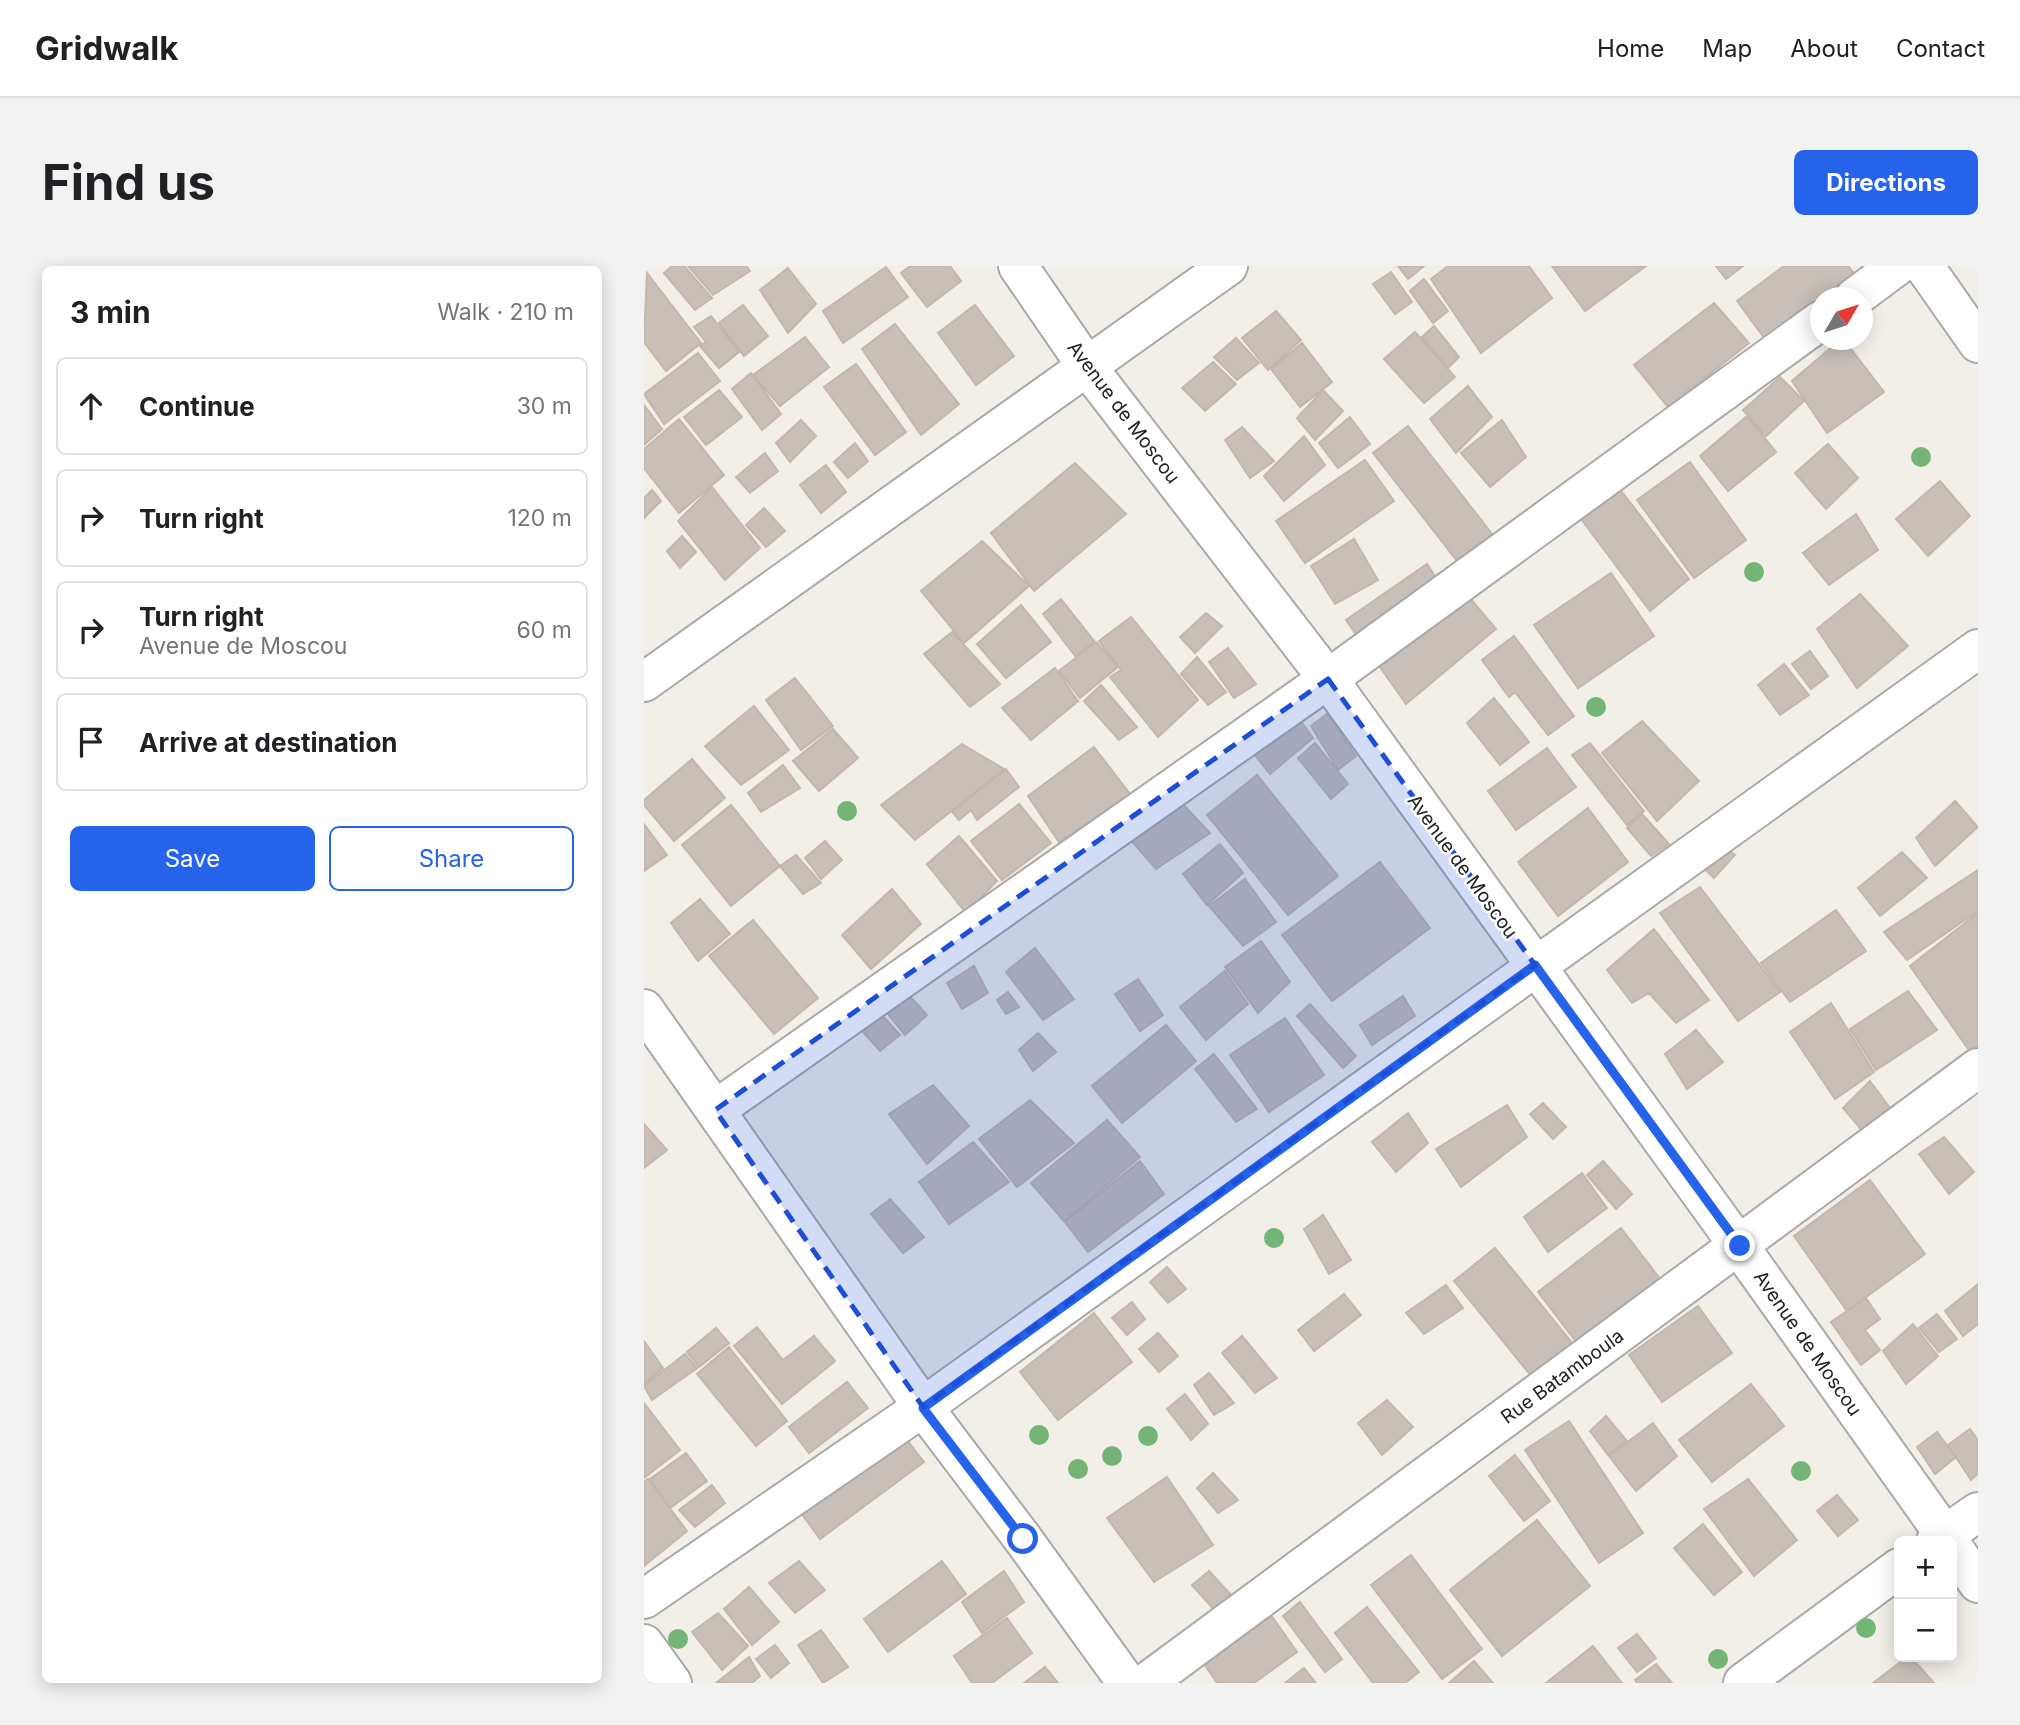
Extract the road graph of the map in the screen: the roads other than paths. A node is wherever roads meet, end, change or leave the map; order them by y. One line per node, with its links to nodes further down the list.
1 (1018, 266): 8 (street, Avenue de Moscou)
2 (1228, 266): 8 (street)
3 (1897, 266): 5 (street)
4 (1924, 266): 7 (street)
5 (1869, 287)
6 (1810, 329): 10 (street)
7 (1978, 343)
8 (1088, 368): 10 (street, Avenue de Moscou); 11 (street)
9 (1978, 649): 12 (street)
10 (1328, 679): 12 (street, Avenue de Moscou); 15 (street)
11 (644, 681)
12 (1535, 965): 16 (street, Avenue de Moscou); 17 (street)
13 (644, 1009): 15 (street)
14 (1978, 1068): 16 (street, Rue Batamboula)
15 (715, 1110): 17 (street)
16 (1740, 1246): 19 (street, Avenue de Moscou); 28 (street, Rue Batamboula)
17 (923, 1408): 24 (street); 27 (street)
18 (1978, 1512): 20 (street)
19 (1942, 1536)
20 (1951, 1536)
21 (1957, 1556): 23 (street, Avenue de Moscou)
22 (1894, 1572): 29 (street)
23 (1978, 1583)
24 (644, 1599)
25 (644, 1644): 26 (street)
26 (672, 1683)
27 (1127, 1683)
28 (1146, 1683)
29 (1743, 1683)

